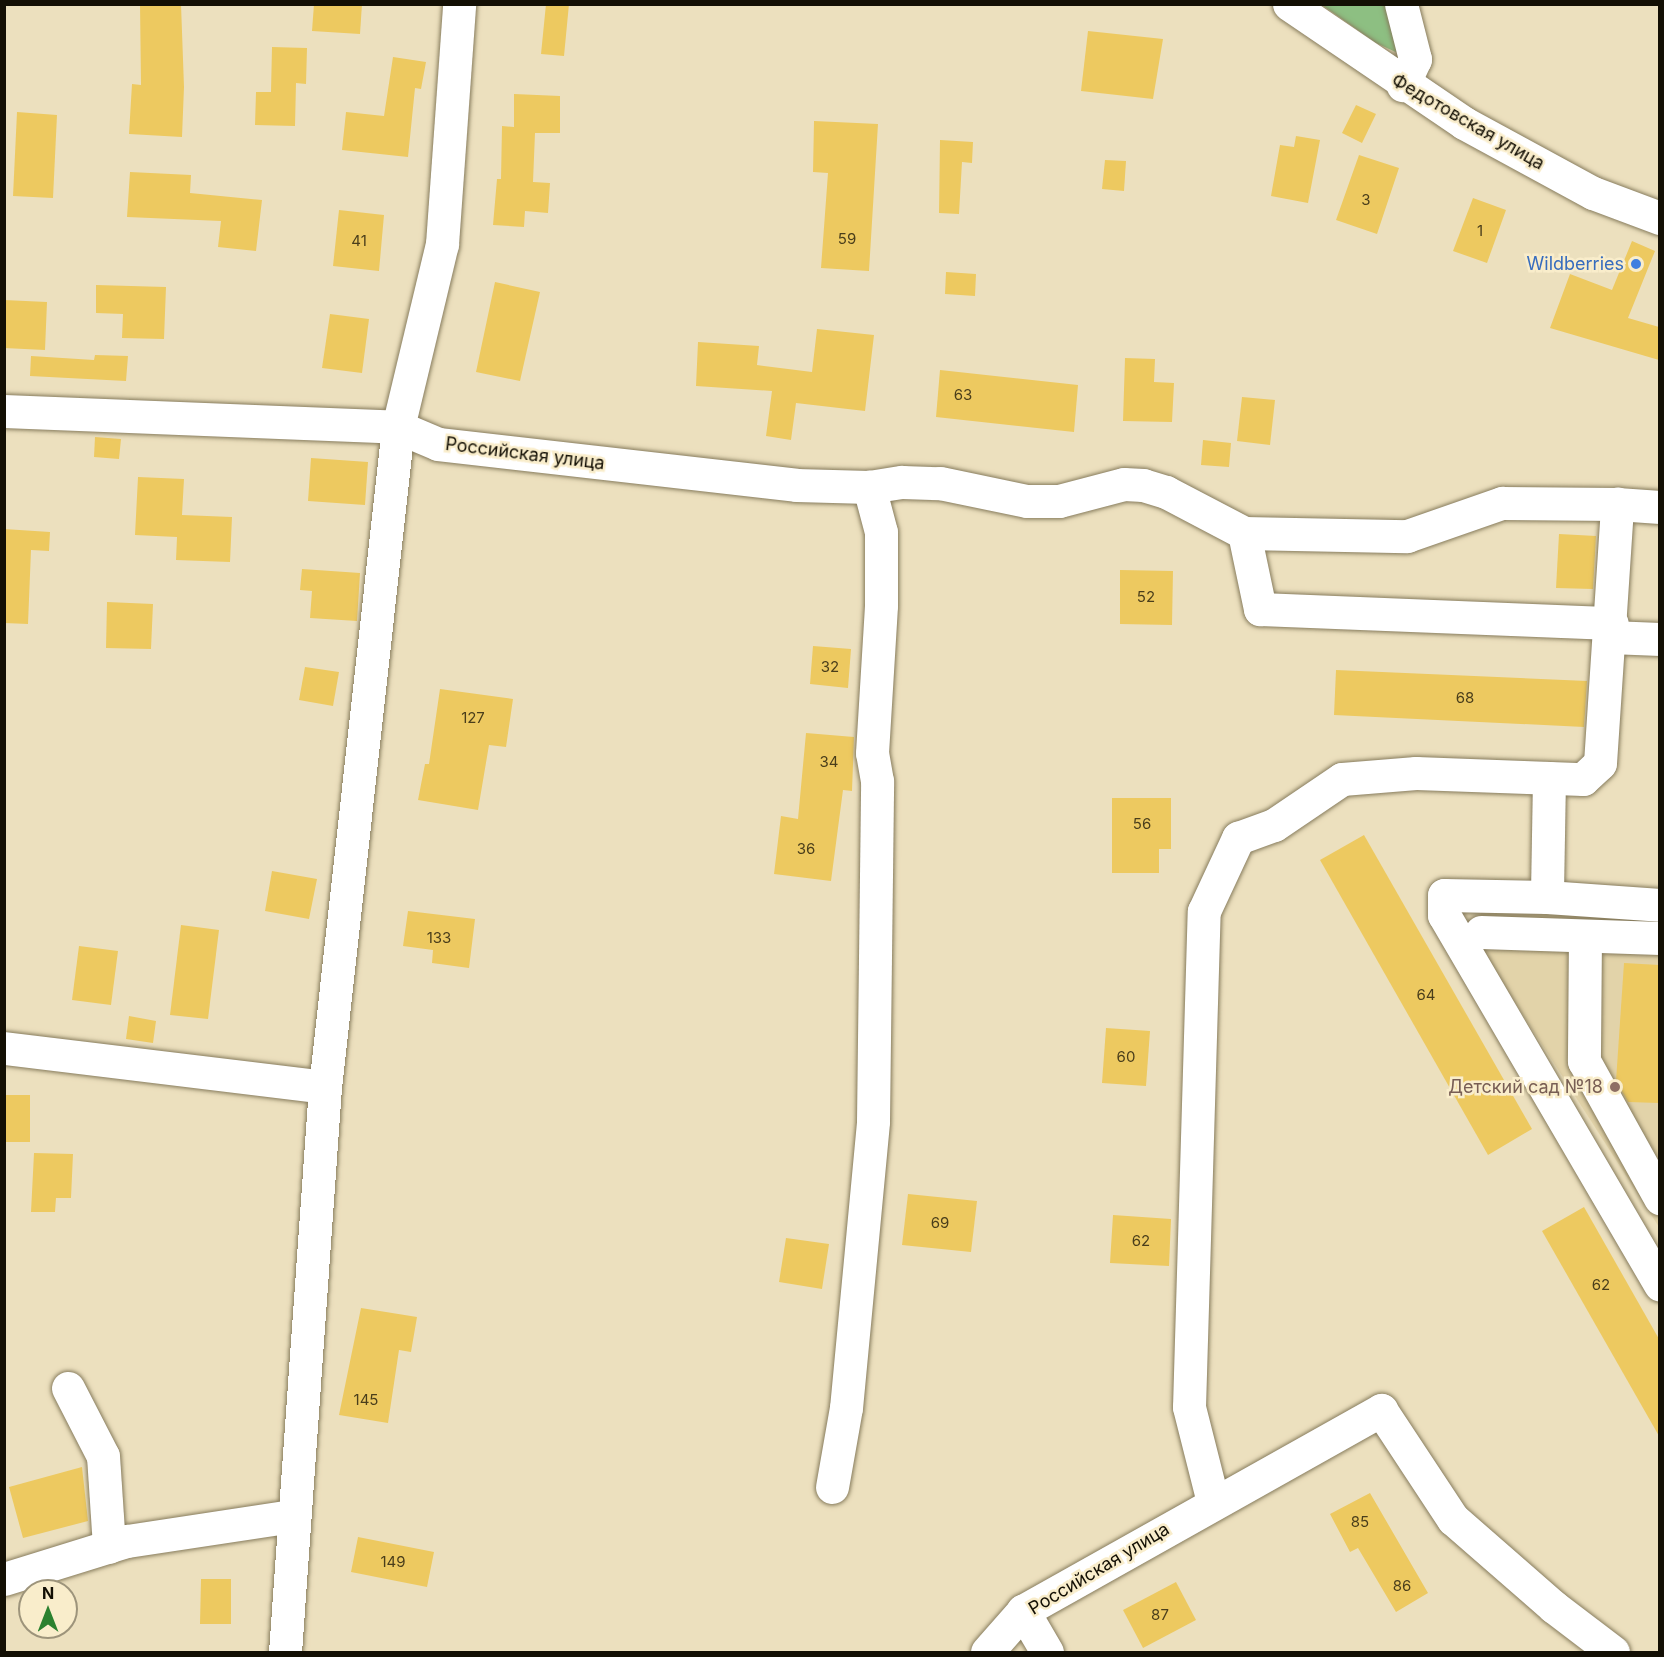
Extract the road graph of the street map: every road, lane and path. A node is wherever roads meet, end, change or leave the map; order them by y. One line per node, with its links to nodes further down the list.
1 (459, 4): 7 (street)
2 (1289, 4): 4 (street, Федотовская улица)
3 (1401, 4): 4 (street)
4 (1403, 85): 5 (street, Федотовская улица)
5 (1659, 218)
6 (4, 411): 7 (street, Российская улица)
7 (398, 427): 8 (street, Российская улица); 21 (street)
8 (869, 488): 11 (street, Российская улица); 25 (street)
9 (1617, 504): 10 (street); 11 (street); 12 (street)
10 (1659, 507)
11 (1244, 533): 12 (street)
12 (1611, 630): 13 (street); 14 (street)
13 (1659, 639)
14 (1549, 778): 15 (street); 26 (street)
15 (1546, 897): 16 (street); 23 (street)
16 (1659, 905)
17 (1481, 933): 18 (street)
18 (1586, 936): 19 (street); 22 (street)
19 (1659, 938)
20 (4, 1048): 21 (street)
21 (326, 1087): 27 (street)
22 (1659, 1198)
23 (1659, 1284)
24 (68, 1388): 28 (street)
25 (832, 1486)
26 (1213, 1502): 30 (street, Российская улица); 34 (street, Российская улица)
27 (293, 1516): 28 (street); 31 (street)
28 (109, 1547): 29 (street)
29 (4, 1579)
30 (1023, 1611): 32 (street); 33 (street, Российская улица)
31 (285, 1653)
32 (987, 1653)
33 (1047, 1653)
34 (1613, 1653)

